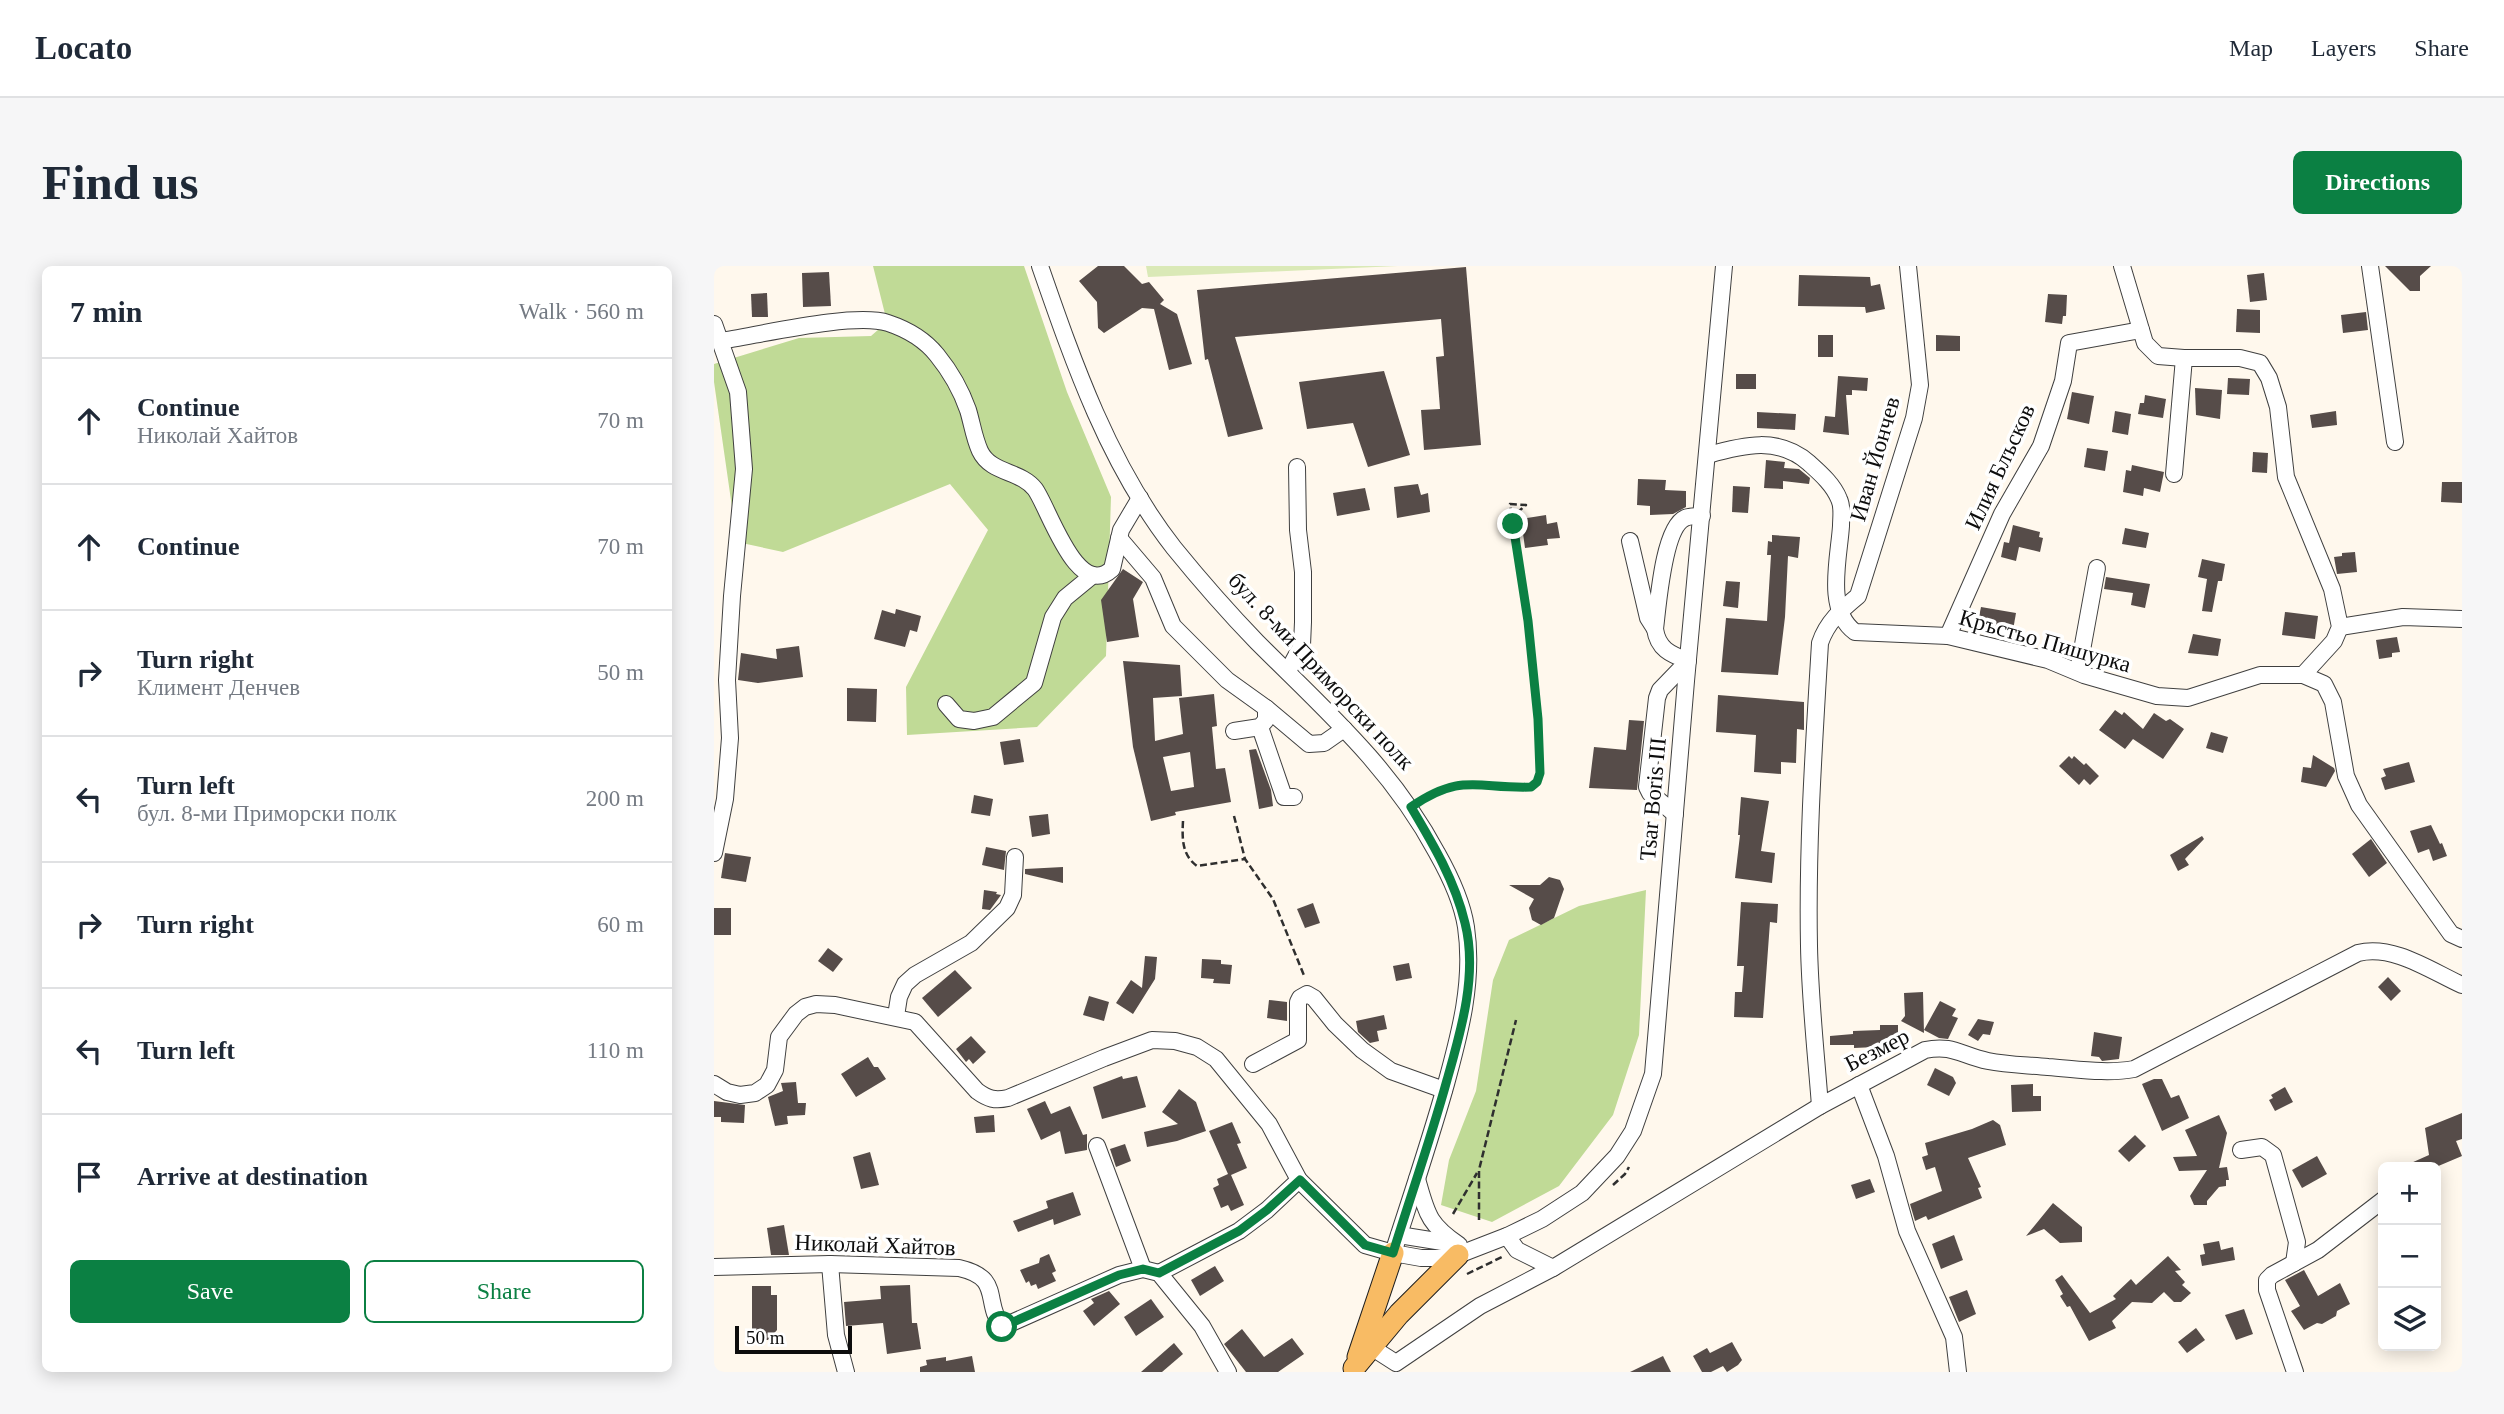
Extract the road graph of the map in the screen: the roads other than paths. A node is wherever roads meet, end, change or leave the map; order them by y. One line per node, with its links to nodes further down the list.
1 (1040, 266): 14 (street, бул. 8-ми Приморски полк)
2 (1724, 266): 11 (street, Tsar Boris III)
3 (1908, 266): 20 (street, Иван Йончев)
4 (2122, 266): 7 (street)
5 (2370, 266): 10 (street)
6 (714, 324): 8 (street)
7 (2141, 330): 9 (street); 24 (street, Илия Блъсков)
8 (720, 341): 19 (street); 29 (street)
9 (2184, 359): 13 (street); 22 (street)
10 (2395, 442)
11 (1708, 455): 15 (street, Tsar Boris III); 20 (street)
12 (1297, 467): 26 (street)
13 (2174, 474)
14 (1140, 498): 16 (street); 26 (street, бул. 8-ми Приморски полк)
15 (1702, 516): 23 (street); 25 (street, Tsar Boris III)
16 (1119, 538): 19 (street); 31 (street)
17 (1630, 541): 23 (street)
18 (2097, 568): 27 (street)
19 (1093, 575): 30 (street)
20 (1840, 612): 24 (street, Кръстьо Пишурка); 49 (street, Безмер)
21 (2462, 618): 22 (street)
22 (2340, 627): 28 (street)
23 (1656, 629): 25 (street)
24 (1948, 636): 27 (street, Кръстьо Пишурка)
25 (1688, 661): 39 (street, Tsar Boris III); 39 (street)
26 (1287, 671): 35 (street, бул. 8-ми Приморски полк)
27 (2078, 672): 28 (street, Кръстьо Пишурка)
28 (2303, 675): 42 (street)
29 (727, 680): 32 (street); 37 (street)
30 (946, 704)
31 (1266, 708): 34 (street); 35 (street)
32 (714, 717)
33 (714, 726): 37 (street)
34 (1260, 727): 36 (street); 38 (street)
35 (1344, 729): 48 (street, бул. 8-ми Приморски полк)
36 (1234, 731)
37 (730, 738): 40 (street)
38 (1294, 797)
39 (1675, 814): 55 (street, Tsar Boris III)
40 (714, 853)
41 (1015, 857): 44 (street)
42 (2462, 939)
43 (2462, 985): 47 (street, Безмер)
44 (896, 1016): 46 (street); 53 (street, Tsar Boris III)
45 (1253, 1064): 48 (street)
46 (714, 1084)
47 (1859, 1086): 49 (street, Безмер); 67 (street)
48 (1444, 1090): 52 (street, бул. 8-ми Приморски полк)
49 (1820, 1106): 61 (street)
50 (1097, 1146): 62 (street)
51 (2241, 1150): 58 (street)
52 (1417, 1179): 56 (street, бул. 8-ми Приморски полк); 57 (street)
53 (1300, 1180): 56 (street, Tsar Boris III); 62 (street)
54 (2378, 1204): 58 (street)
55 (1507, 1236): 57 (street, Tsar Boris III); 61 (street)
56 (1396, 1244): 57 (street, Tsar Boris III); 64 (main road, бул. 8-ми Приморски полк)
57 (1464, 1249): 63 (main road)
58 (2294, 1263): 68 (street)
59 (830, 1264): 60 (street, Николай Хайтов); 62 (street, Николай Хайтов); 65 (street)
60 (714, 1267)
61 (1553, 1268): 63 (street)
62 (1151, 1271): 66 (street)
63 (1371, 1347): 64 (main road)
64 (1353, 1370)
65 (846, 1372)
66 (1228, 1372)
67 (1958, 1372)
68 (2295, 1372)

